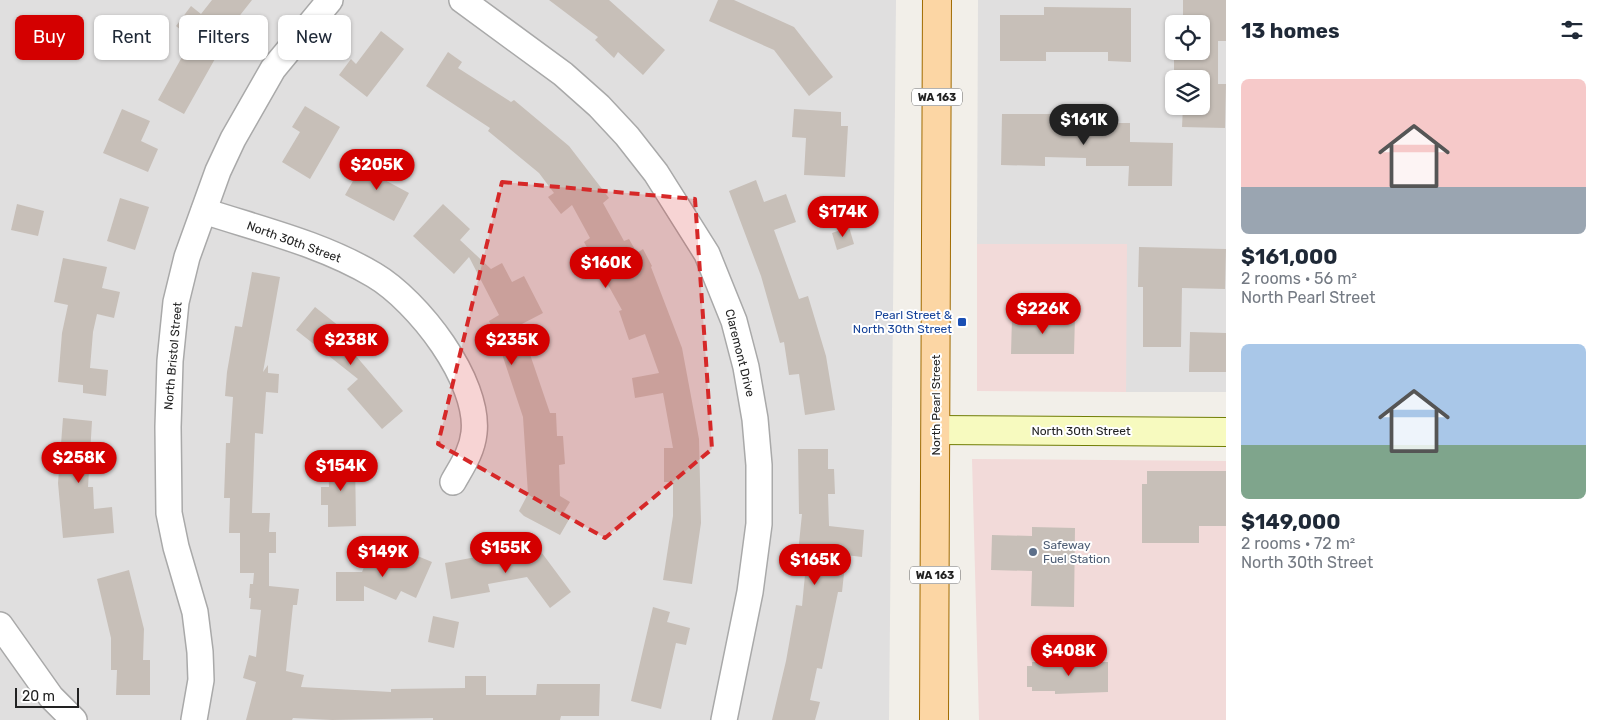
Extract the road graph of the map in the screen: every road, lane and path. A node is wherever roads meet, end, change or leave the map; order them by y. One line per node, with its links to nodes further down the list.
1 (330, 0): 4 (street, North Bristol Street)
2 (462, 0): 11 (street, Claremont Drive)
3 (937, 0): 5 (main road, North Pearl Street / WA 163)
4 (204, 211): 7 (street, North 30th Street); 10 (street, North Bristol Street)
5 (936, 430): 6 (main road, North 30th Street); 12 (main road, North Pearl Street / WA 163)
6 (1226, 432)
7 (453, 482)
8 (0, 625): 9 (street)
9 (74, 720)
10 (194, 720)
11 (724, 720)
12 (934, 720)

